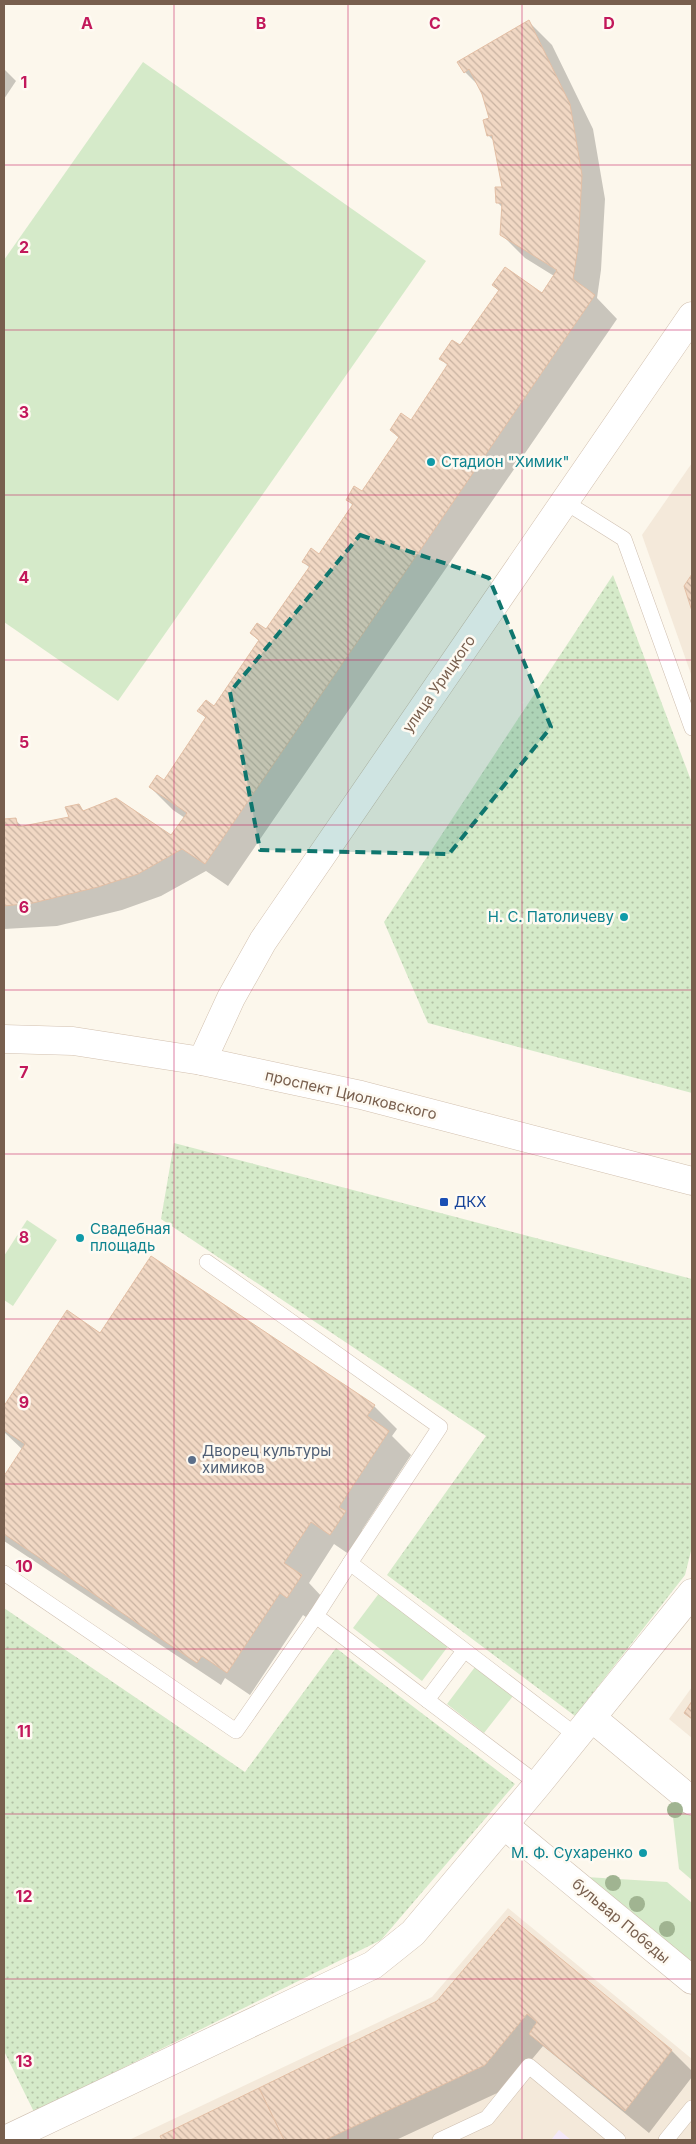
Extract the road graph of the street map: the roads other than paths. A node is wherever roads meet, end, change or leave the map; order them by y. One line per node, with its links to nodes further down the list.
1 (692, 316): 2 (street, улица Урицкого)
2 (564, 502): 3 (lane); 5 (street, улица Урицкого)
3 (692, 728)
4 (4, 1039): 5 (street, проспект Циолковского)
5 (202, 1062): 6 (street, проспект Циолковского)
6 (692, 1181)
7 (207, 1262): 8 (lane)
8 (350, 1563): 11 (lane); 12 (lane)
9 (4, 1573): 11 (lane)
10 (692, 1593): 14 (street)
11 (316, 1616): 13 (lane)
12 (464, 1650): 13 (lane); 14 (lane)
13 (427, 1700): 15 (lane)
14 (584, 1727): 15 (street); 16 (street)
15 (538, 1784): 17 (street)
16 (692, 1801)
17 (504, 1825): 18 (street, бульвар Победы); 20 (street)
18 (692, 1980)
19 (692, 2108): 23 (lane)
20 (5, 2140)
21 (440, 2140): 22 (lane)
22 (618, 2140)
23 (666, 2140)

